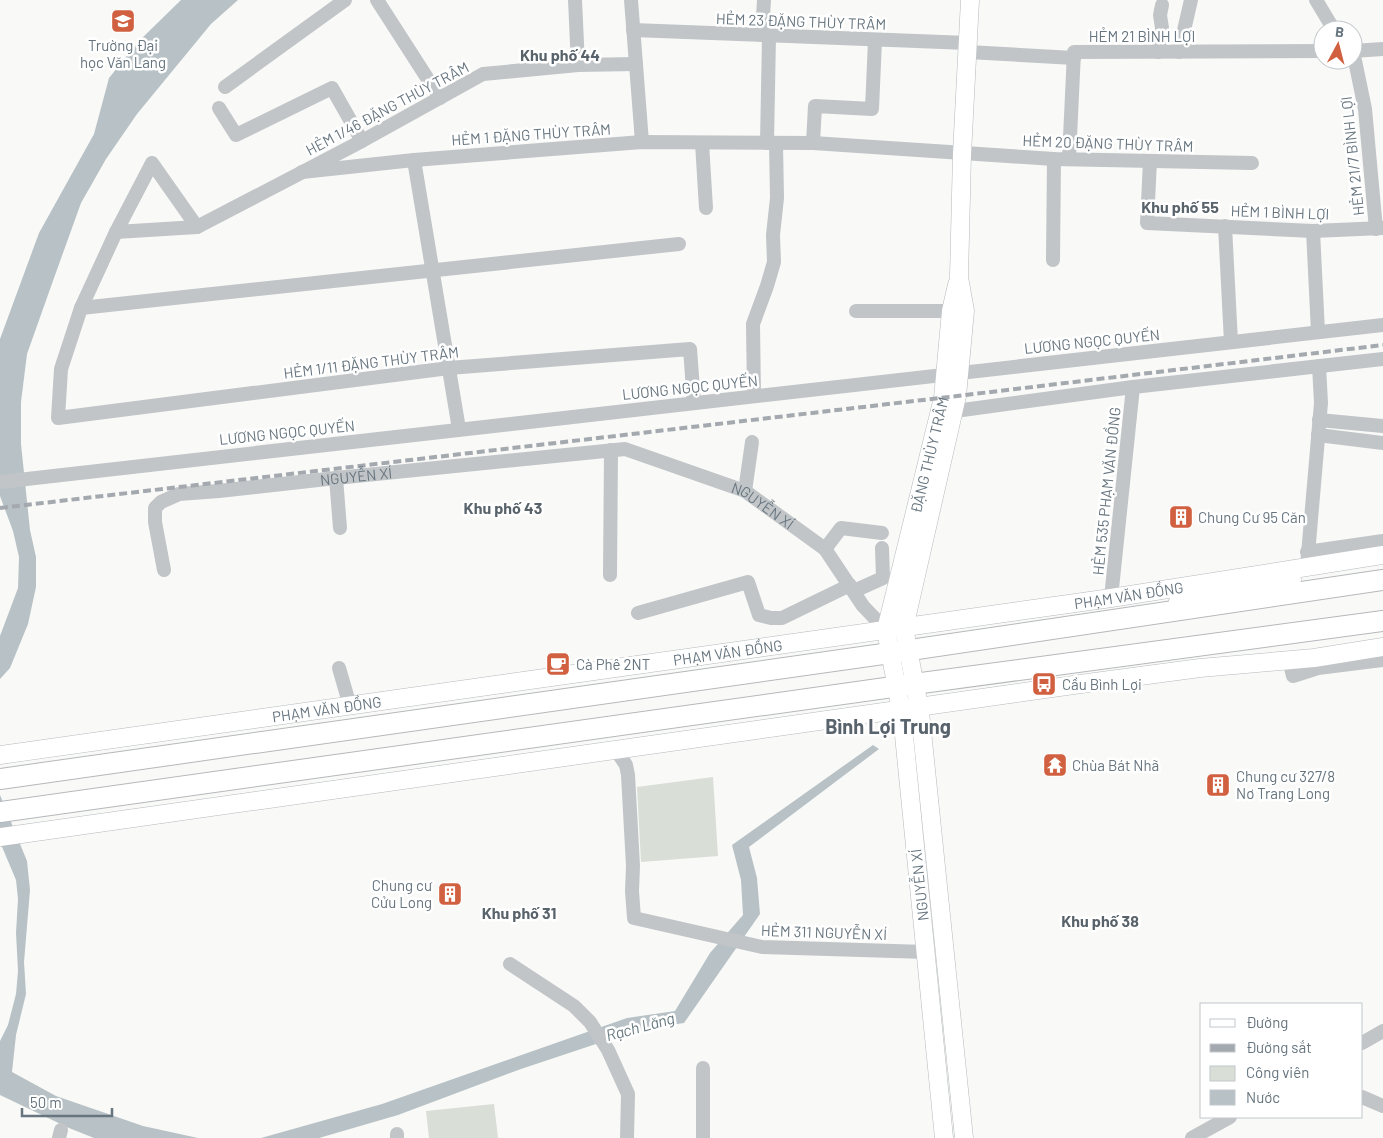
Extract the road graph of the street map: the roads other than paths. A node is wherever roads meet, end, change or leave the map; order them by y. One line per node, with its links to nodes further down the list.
1 (345, 0): 24 (street)
2 (377, 0): 25 (street)
3 (575, 0): 22 (street)
4 (630, 0): 11 (street)
5 (764, 0): 12 (street)
6 (970, 0): 14 (main road, ĐẶNG THÙY TRÂM)
7 (1191, 0): 19 (street)
8 (1316, 0): 10 (street)
9 (1162, 5): 18 (street)
10 (1328, 20)
11 (633, 30): 12 (street, HẺM 23 ĐẶNG THÙY TRÂM); 21 (street)
12 (766, 35): 13 (street, HẺM 23 ĐẶNG THÙY TRÂM); 30 (street)
13 (875, 40): 14 (street, HẺM 23 ĐẶNG THÙY TRÂM); 31 (street)
14 (968, 48): 20 (street, HẺM 21 BÌNH LỢI); 32 (main road, ĐẶNG THÙY TRÂM)
15 (1383, 49): 16 (street)
16 (1363, 50)
17 (1313, 51): 19 (street, HẺM 21 BÌNH LỢI)
18 (1158, 52): 19 (street, HẺM 21 BÌNH LỢI); 20 (street, HẺM 21 BÌNH LỢI)
19 (1179, 52)
20 (1074, 58): 34 (street)
21 (636, 64): 22 (street, HẺM 1/46 ĐẶNG THÙY TRÂM); 28 (street)
22 (578, 65): 25 (street, HẺM 1/46 ĐẶNG THÙY TRÂM)
23 (1357, 70): 42 (street, HẺM 21/7 BÌNH LỢI)
24 (225, 87)
25 (440, 98): 27 (street, HẺM 1/46 ĐẶNG THÙY TRÂM)
26 (219, 108): 27 (street)
27 (362, 141): 38 (street, HẺM 1/46 ĐẶNG THÙY TRÂM)
28 (642, 142): 29 (street, HẺM 1 ĐẶNG THÙY TRÂM); 35 (street, HẺM 1 ĐẶNG THÙY TRÂM)
29 (702, 142): 30 (street, HẺM 1 ĐẶNG THÙY TRÂM); 39 (street)
30 (771, 143): 31 (street, HẺM 1 ĐẶNG THÙY TRÂM); 60 (street)
31 (813, 143): 32 (street, HẺM 1 ĐẶNG THÙY TRÂM)
32 (962, 154): 33 (street, HẺM 20 ĐẶNG THÙY TRÂM); 48 (main road, ĐẶNG THÙY TRÂM)
33 (1054, 159): 34 (street, HẺM 20 ĐẶNG THÙY TRÂM); 46 (street)
34 (1069, 159): 36 (street, HẺM 20 ĐẶNG THÙY TRÂM)
35 (414, 160): 38 (street, HẺM 1 ĐẶNG THÙY TRÂM); 47 (street)
36 (1150, 161): 37 (street, HẺM 20 ĐẶNG THÙY TRÂM); 40 (street, HẺM 1 BÌNH LỢI)
37 (1252, 163)
38 (302, 172): 41 (street, HẺM 1 ĐẶNG THÙY TRÂM)
39 (706, 208)
40 (1225, 226): 43 (street, HẺM 1 BÌNH LỢI); 54 (street)
41 (197, 227): 44 (street, HẺM 1 ĐẶNG THÙY TRÂM); 44 (street)
42 (1380, 228): 43 (street, HẺM 1 BÌNH LỢI)
43 (1313, 231): 53 (street)
44 (116, 232): 49 (street)
45 (680, 244): 47 (street)
46 (1053, 260)
47 (433, 270): 49 (street); 57 (street)
48 (959, 277): 51 (main road, ĐẶNG THÙY TRÂM); 58 (main road, ĐẶNG THÙY TRÂM)
49 (81, 308): 57 (street, HẺM 1/11 ĐẶNG THÙY TRÂM)
50 (856, 311): 51 (street)
51 (951, 311): 58 (main road, ĐẶNG THÙY TRÂM)
52 (1383, 325): 53 (street, LƯƠNG NGỌC QUYẾN)
53 (1318, 332): 54 (street, LƯƠNG NGỌC QUYẾN)
54 (1231, 342): 58 (street, LƯƠNG NGỌC QUYẾN)
55 (1383, 359): 56 (street)
56 (1319, 366): 59 (street); 63 (street)
57 (449, 368): 61 (street, HẺM 1/11 ĐẶNG THÙY TRÂM); 65 (street)
58 (951, 374): 60 (street, LƯƠNG NGỌC QUYẾN); 62 (main road, ĐẶNG THÙY TRÂM); 90 (main road, ĐẶNG THÙY TRÂM)
59 (1133, 387): 62 (street); 85 (street, HẺM 535 PHẠM VĂN ĐỒNG)
60 (754, 396): 61 (street, LƯƠNG NGỌC QUYẾN)
61 (694, 403): 65 (street, LƯƠNG NGỌC QUYẾN)
62 (955, 411): 89 (main road, ĐẶNG THÙY TRÂM)
63 (1319, 420): 64 (street); 66 (street)
64 (1383, 426)
65 (459, 430): 71 (street, LƯƠNG NGỌC QUYẾN)
66 (1318, 435): 68 (street); 81 (street)
67 (752, 442): 72 (street)
68 (1383, 443)
69 (611, 450): 70 (street, NGUYỄN XÍ); 72 (street, NGUYỄN XÍ); 82 (street)
70 (336, 478): 73 (street); 80 (street, NGUYỄN XÍ)
71 (0, 482)
72 (744, 491): 77 (street, NGUYỄN XÍ)
73 (340, 528)
74 (882, 533): 77 (street)
75 (1383, 541): 81 (street, PHẠM VĂN ĐỒNG)
76 (882, 548): 84 (street)
77 (824, 549): 84 (street, NGUYỄN XÍ)
78 (1383, 555): 81 (main road)
79 (1383, 565): 81 (main road)
80 (164, 570)
81 (1309, 571): 83 (highway); 85 (main road, PHẠM VĂN ĐỒNG); 87 (highway, PHẠM VĂN ĐỒNG)
82 (610, 575)
83 (1383, 580)
84 (852, 588): 86 (street); 90 (street, NGUYỄN XÍ)
85 (1111, 598): 87 (main road); 89 (main road, PHẠM VĂN ĐỒNG)
86 (638, 613)
87 (1111, 620): 94 (highway, PHẠM VĂN ĐỒNG)
88 (1383, 621): 92 (highway)
89 (904, 628): 90 (main road, PHẠM VĂN ĐỒNG); 94 (main road, NGUYỄN XÍ)
90 (886, 630): 94 (main road, NGUYỄN XÍ); 99 (main road, PHẠM VĂN ĐỒNG)
91 (1383, 637): 92 (main road)
92 (1312, 645): 93 (main road); 97 (main road); 98 (highway)
93 (1383, 648)
94 (899, 651): 98 (main road, NGUYỄN XÍ); 106 (highway, PHẠM VĂN ĐỒNG)
95 (1383, 660): 97 (street)
96 (339, 668): 99 (street)
97 (1291, 668): 100 (main road)
98 (905, 685): 100 (main road, NGUYỄN XÍ); 101 (main road, NGUYỄN XÍ); 102 (highway)
99 (350, 706): 105 (main road, PHẠM VĂN ĐỒNG)
100 (919, 708): 101 (main road); 120 (main road, NGUYỄN XÍ)
101 (900, 710): 103 (main road); 109 (main road, NGUYỄN XÍ)
102 (696, 715): 103 (main road); 107 (highway)
103 (700, 739): 104 (main road)
104 (616, 750): 108 (main road); 109 (street, HẺM 311 NGUYỄN XÍ)
105 (0, 755)
106 (0, 779)
107 (0, 812)
108 (0, 837)
109 (926, 952): 119 (main road, NGUYỄN XÍ)
110 (510, 964): 117 (street)
111 (1383, 1032): 112 (street)
112 (1363, 1042)
113 (703, 1068): 118 (street)
114 (1363, 1097): 115 (street)
115 (1383, 1106)
116 (1228, 1118): 121 (street)
117 (627, 1138)
118 (703, 1138)
119 (944, 1138)
120 (964, 1138)
121 (1192, 1138)

